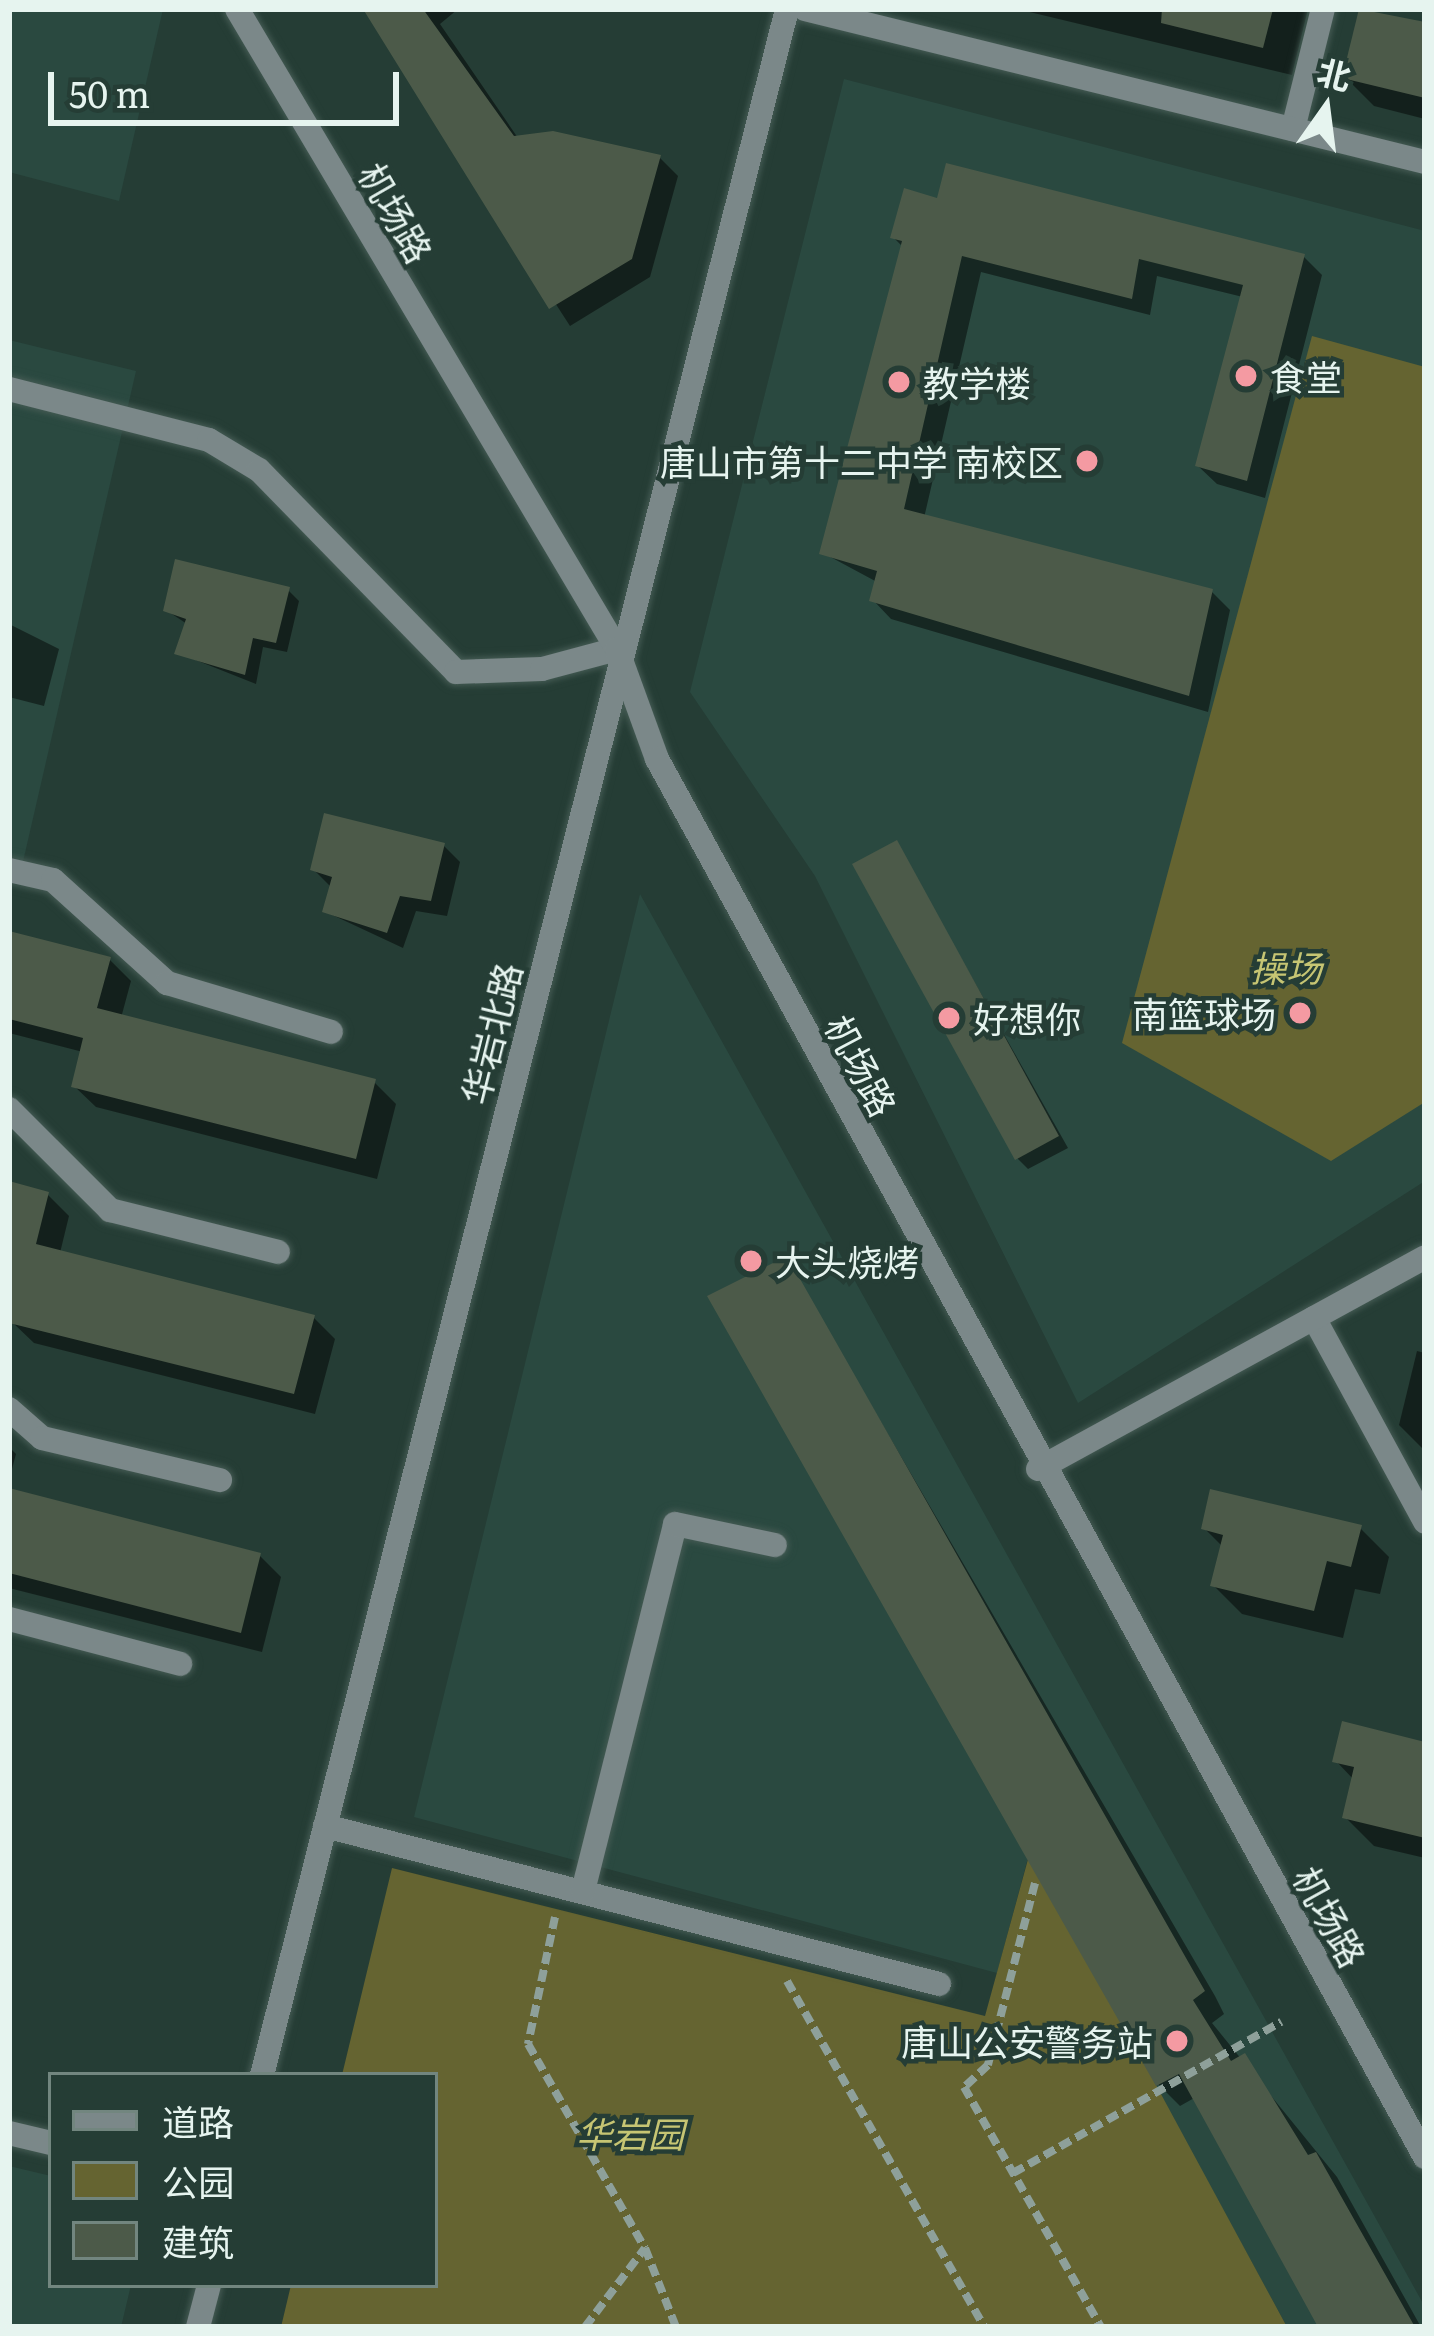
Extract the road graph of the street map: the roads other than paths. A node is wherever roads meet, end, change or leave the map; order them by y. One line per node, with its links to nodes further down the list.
1 (237, 9): 8 (street, 机场路)
2 (787, 9): 8 (street, 华岩北路)
3 (805, 9): 5 (street)
4 (1323, 9): 5 (street)
5 (1293, 129): 6 (street)
6 (1425, 162)
7 (9, 389): 8 (street)
8 (617, 649): 16 (street, 机场路); 22 (street, 华岩北路)
9 (9, 870): 10 (street)
10 (332, 1032)
11 (9, 1109): 12 (street)
12 (278, 1252)
13 (1425, 1257): 14 (street)
14 (1314, 1318): 16 (street); 18 (street)
15 (9, 1409): 17 (street)
16 (1038, 1468): 28 (street, 机场路)
17 (220, 1480)
18 (1425, 1522)
19 (775, 1545): 23 (street)
20 (9, 1619): 21 (street)
21 (180, 1664)
22 (325, 1826): 23 (street); 25 (street, 华岩北路)
23 (572, 1889): 24 (street)
24 (939, 1984)
25 (263, 2072)
26 (9, 2133): 27 (street)
27 (48, 2143)
28 (1425, 2157)
29 (208, 2288): 30 (street)
30 (198, 2327)

